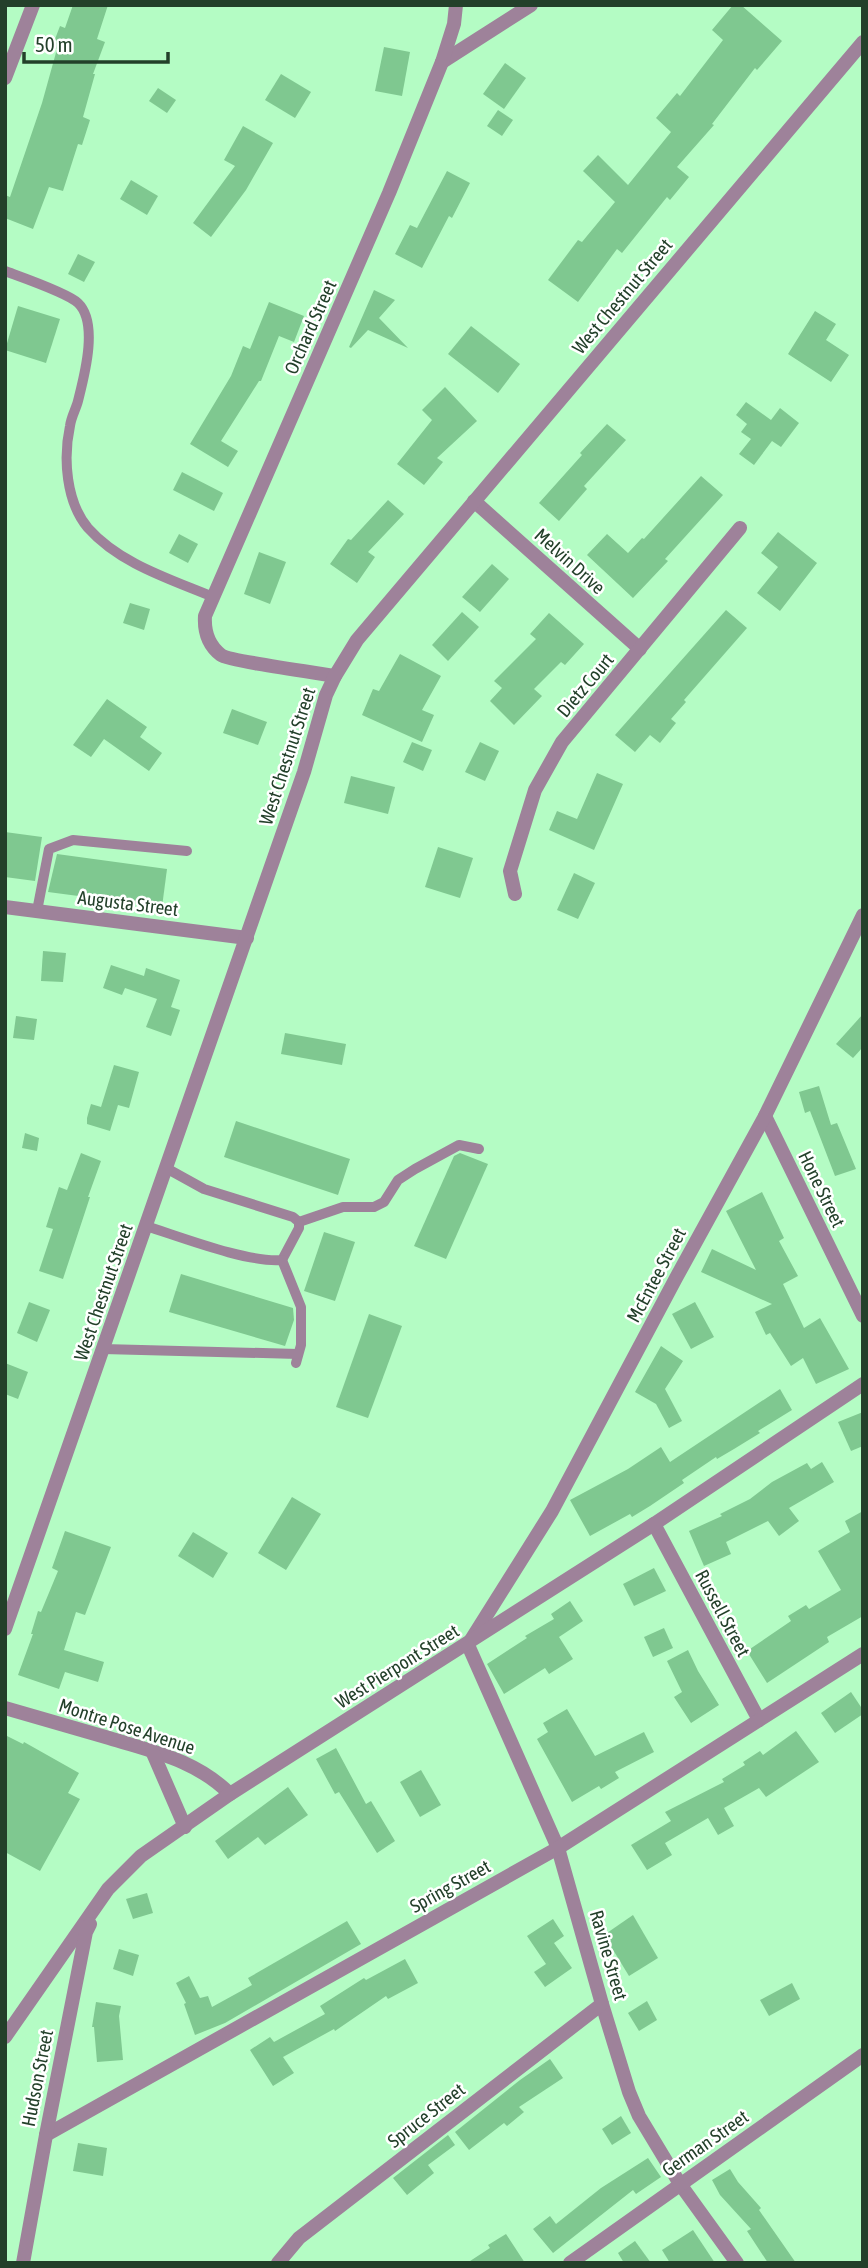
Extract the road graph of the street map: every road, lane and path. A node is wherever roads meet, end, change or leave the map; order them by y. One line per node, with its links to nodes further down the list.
1 (33, 5): 6 (street)
2 (456, 5): 5 (street, Orchard Street)
3 (531, 5): 5 (street)
4 (863, 42): 8 (street, West Chestnut Street)
5 (442, 62): 10 (street, Orchard Street)
6 (5, 78)
7 (5, 271): 10 (lane)
8 (474, 501): 11 (street, Melvin Drive); 12 (street, West Chestnut Street)
9 (740, 527): 11 (street, Dietz Court)
10 (213, 597): 12 (street, Orchard Street)
11 (640, 649): 14 (street, Dietz Court)
12 (335, 676): 18 (street, West Chestnut Street)
13 (187, 851): 16 (lane)
14 (515, 894)
15 (5, 907): 16 (street, Augusta Street)
16 (37, 911): 18 (street, Augusta Street)
17 (863, 915): 19 (street, McEntee Street)
18 (247, 938): 21 (street, West Chestnut Street)
19 (765, 1116): 25 (street, Hone Street); 30 (street, McEntee Street)
20 (479, 1149): 22 (lane)
21 (166, 1168): 22 (lane); 23 (street, West Chestnut Street)
22 (299, 1222): 24 (lane)
23 (146, 1226): 24 (lane); 26 (street, West Chestnut Street)
24 (282, 1260): 26 (lane)
25 (863, 1316)
26 (103, 1349): 29 (street, West Chestnut Street)
27 (863, 1384): 28 (street, West Pierpont Street)
28 (654, 1524): 30 (street, West Pierpont Street); 33 (street, Russell Street)
29 (5, 1629)
30 (468, 1645): 35 (street, West Pierpont Street); 37 (street, Ravine Street)
31 (863, 1654): 33 (street, Spring Street)
32 (5, 1708): 34 (street, Montre Pose Avenue)
33 (759, 1720): 37 (street, Spring Street)
34 (152, 1751): 35 (street, Montre Pose Avenue); 36 (street)
35 (230, 1794): 36 (street, West Pierpont Street)
36 (185, 1827): 38 (street, West Pierpont Street)
37 (558, 1848): 39 (street, Ravine Street); 42 (street, Spring Street)
38 (99, 1904): 40 (street, West Pierpont Street); 42 (street, Hudson Street)
39 (602, 2004): 43 (street, Ravine Street); 45 (street, Spruce Street)
40 (5, 2037)
41 (863, 2055): 43 (street, German Street)
42 (46, 2135): 44 (street, Hudson Street)
43 (680, 2184): 46 (street, German Street); 47 (street, Ravine Street)
44 (23, 2263)
45 (278, 2263)
46 (570, 2263)
47 (737, 2263)

